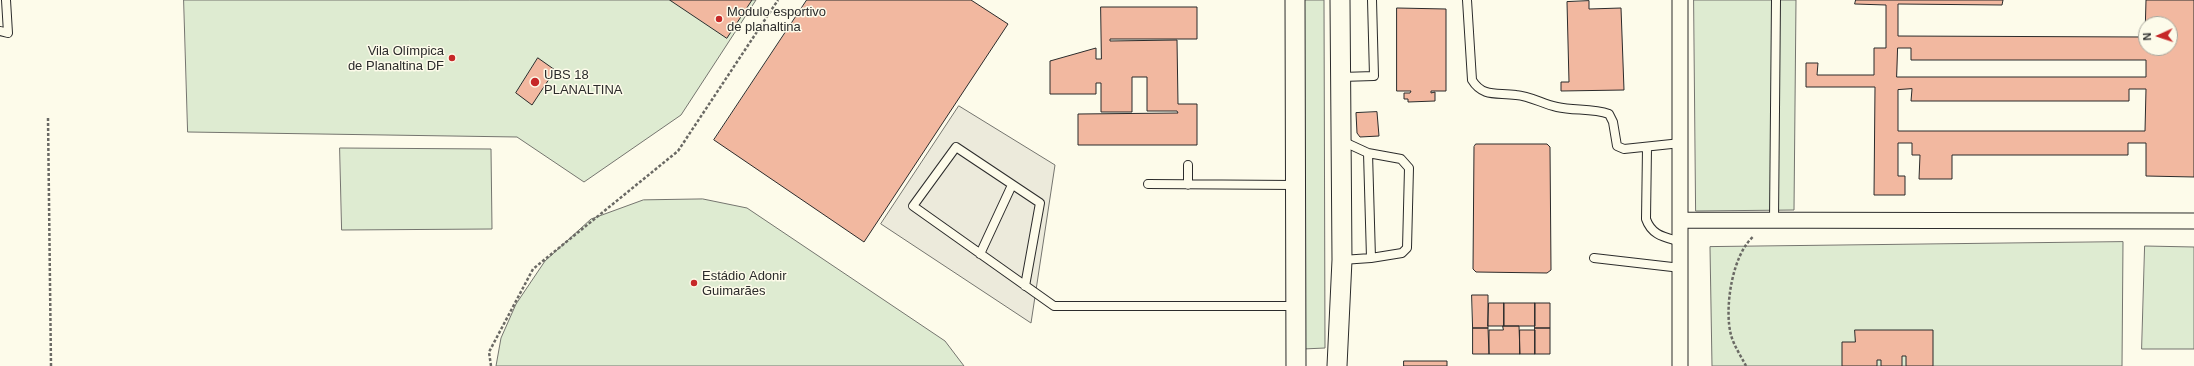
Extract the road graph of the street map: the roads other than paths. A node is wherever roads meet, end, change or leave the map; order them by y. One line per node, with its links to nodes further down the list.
1 (6, 0): 8 (lane)
2 (1295, 0): 18 (street)
3 (1372, 0): 9 (lane)
4 (1467, 0): 12 (lane)
5 (1680, 0): 11 (street)
6 (1776, 0): 20 (lane)
7 (1341, 1): 9 (street)
8 (0, 31)
9 (1341, 77): 10 (street)
10 (1341, 140): 13 (lane); 26 (street)
11 (1681, 143): 12 (lane); 19 (street)
12 (1647, 148): 22 (lane)
13 (1368, 153): 24 (lane); 24 (lane)
14 (1188, 165): 16 (lane)
15 (1148, 184): 16 (lane)
16 (1188, 184): 18 (lane)
17 (1012, 185): 23 (lane); 23 (lane); 28 (lane)
18 (1296, 186): 29 (street)
19 (1681, 220): 20 (street); 22 (street)
20 (1774, 220): 21 (street)
21 (2194, 221)
22 (1681, 242): 27 (street)
23 (980, 254): 28 (lane)
24 (1371, 258): 26 (lane)
25 (1594, 258): 27 (lane)
26 (1342, 260): 31 (street)
27 (1681, 268): 34 (street)
28 (1025, 286): 29 (lane)
29 (1296, 306): 30 (street)
30 (1296, 359): 32 (street)
31 (1337, 360): 33 (street)
32 (1312, 366)
33 (1320, 366)
34 (1680, 366)

